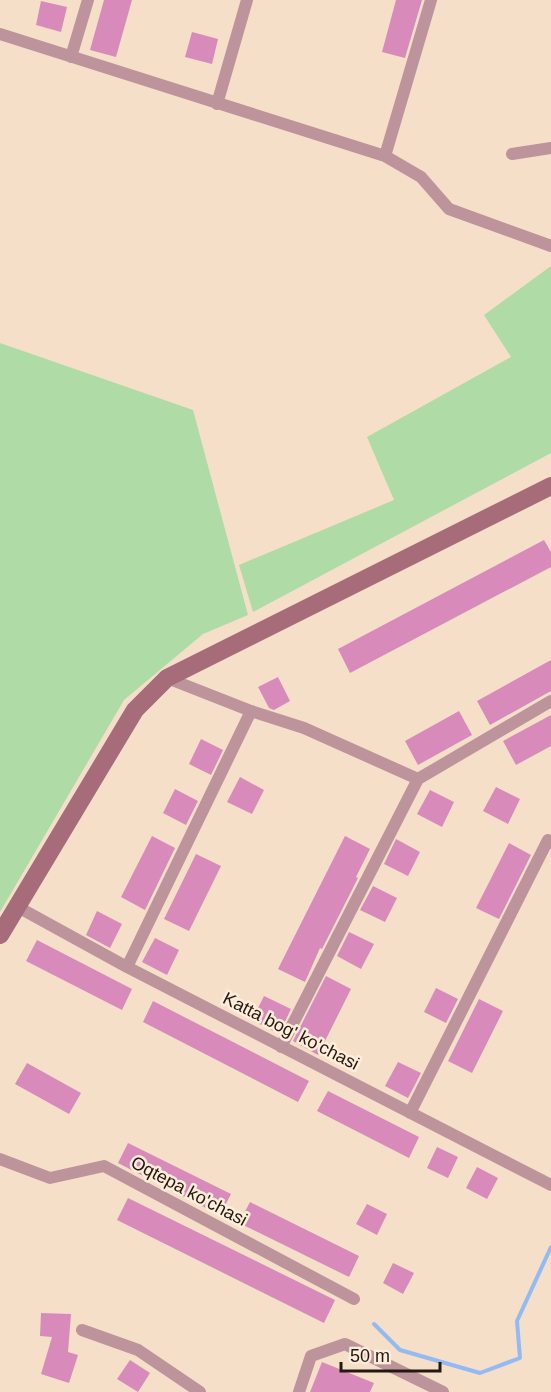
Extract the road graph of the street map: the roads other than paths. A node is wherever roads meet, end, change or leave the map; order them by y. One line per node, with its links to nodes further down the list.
1 (88, 0): 5 (street)
2 (247, 0): 6 (street)
3 (431, 0): 9 (street)
4 (0, 34): 5 (street)
5 (71, 57): 6 (street)
6 (218, 104): 9 (street)
7 (551, 148): 8 (street)
8 (512, 154)
9 (385, 156): 10 (street)
10 (551, 246)
11 (551, 486): 12 (main road)
12 (167, 678): 14 (street); 17 (main road)
13 (551, 700): 15 (street)
14 (251, 711): 15 (street); 19 (street)
15 (418, 779): 20 (street)
16 (551, 843): 21 (street)
17 (16, 906): 18 (main road); 19 (street, Katta bog' ko'chasi)
18 (0, 935)
19 (127, 967): 20 (street, Katta bog' ko'chasi)
20 (281, 1047): 21 (street, Katta bog' ko'chasi)
21 (410, 1113): 23 (street, Katta bog' ko'chasi)
22 (0, 1160): 24 (street, Oqtepa ko'chasi)
23 (551, 1185)
24 (354, 1299)
25 (82, 1329): 26 (street)
26 (200, 1392)
27 (299, 1392): 28 (street)
28 (443, 1392)

